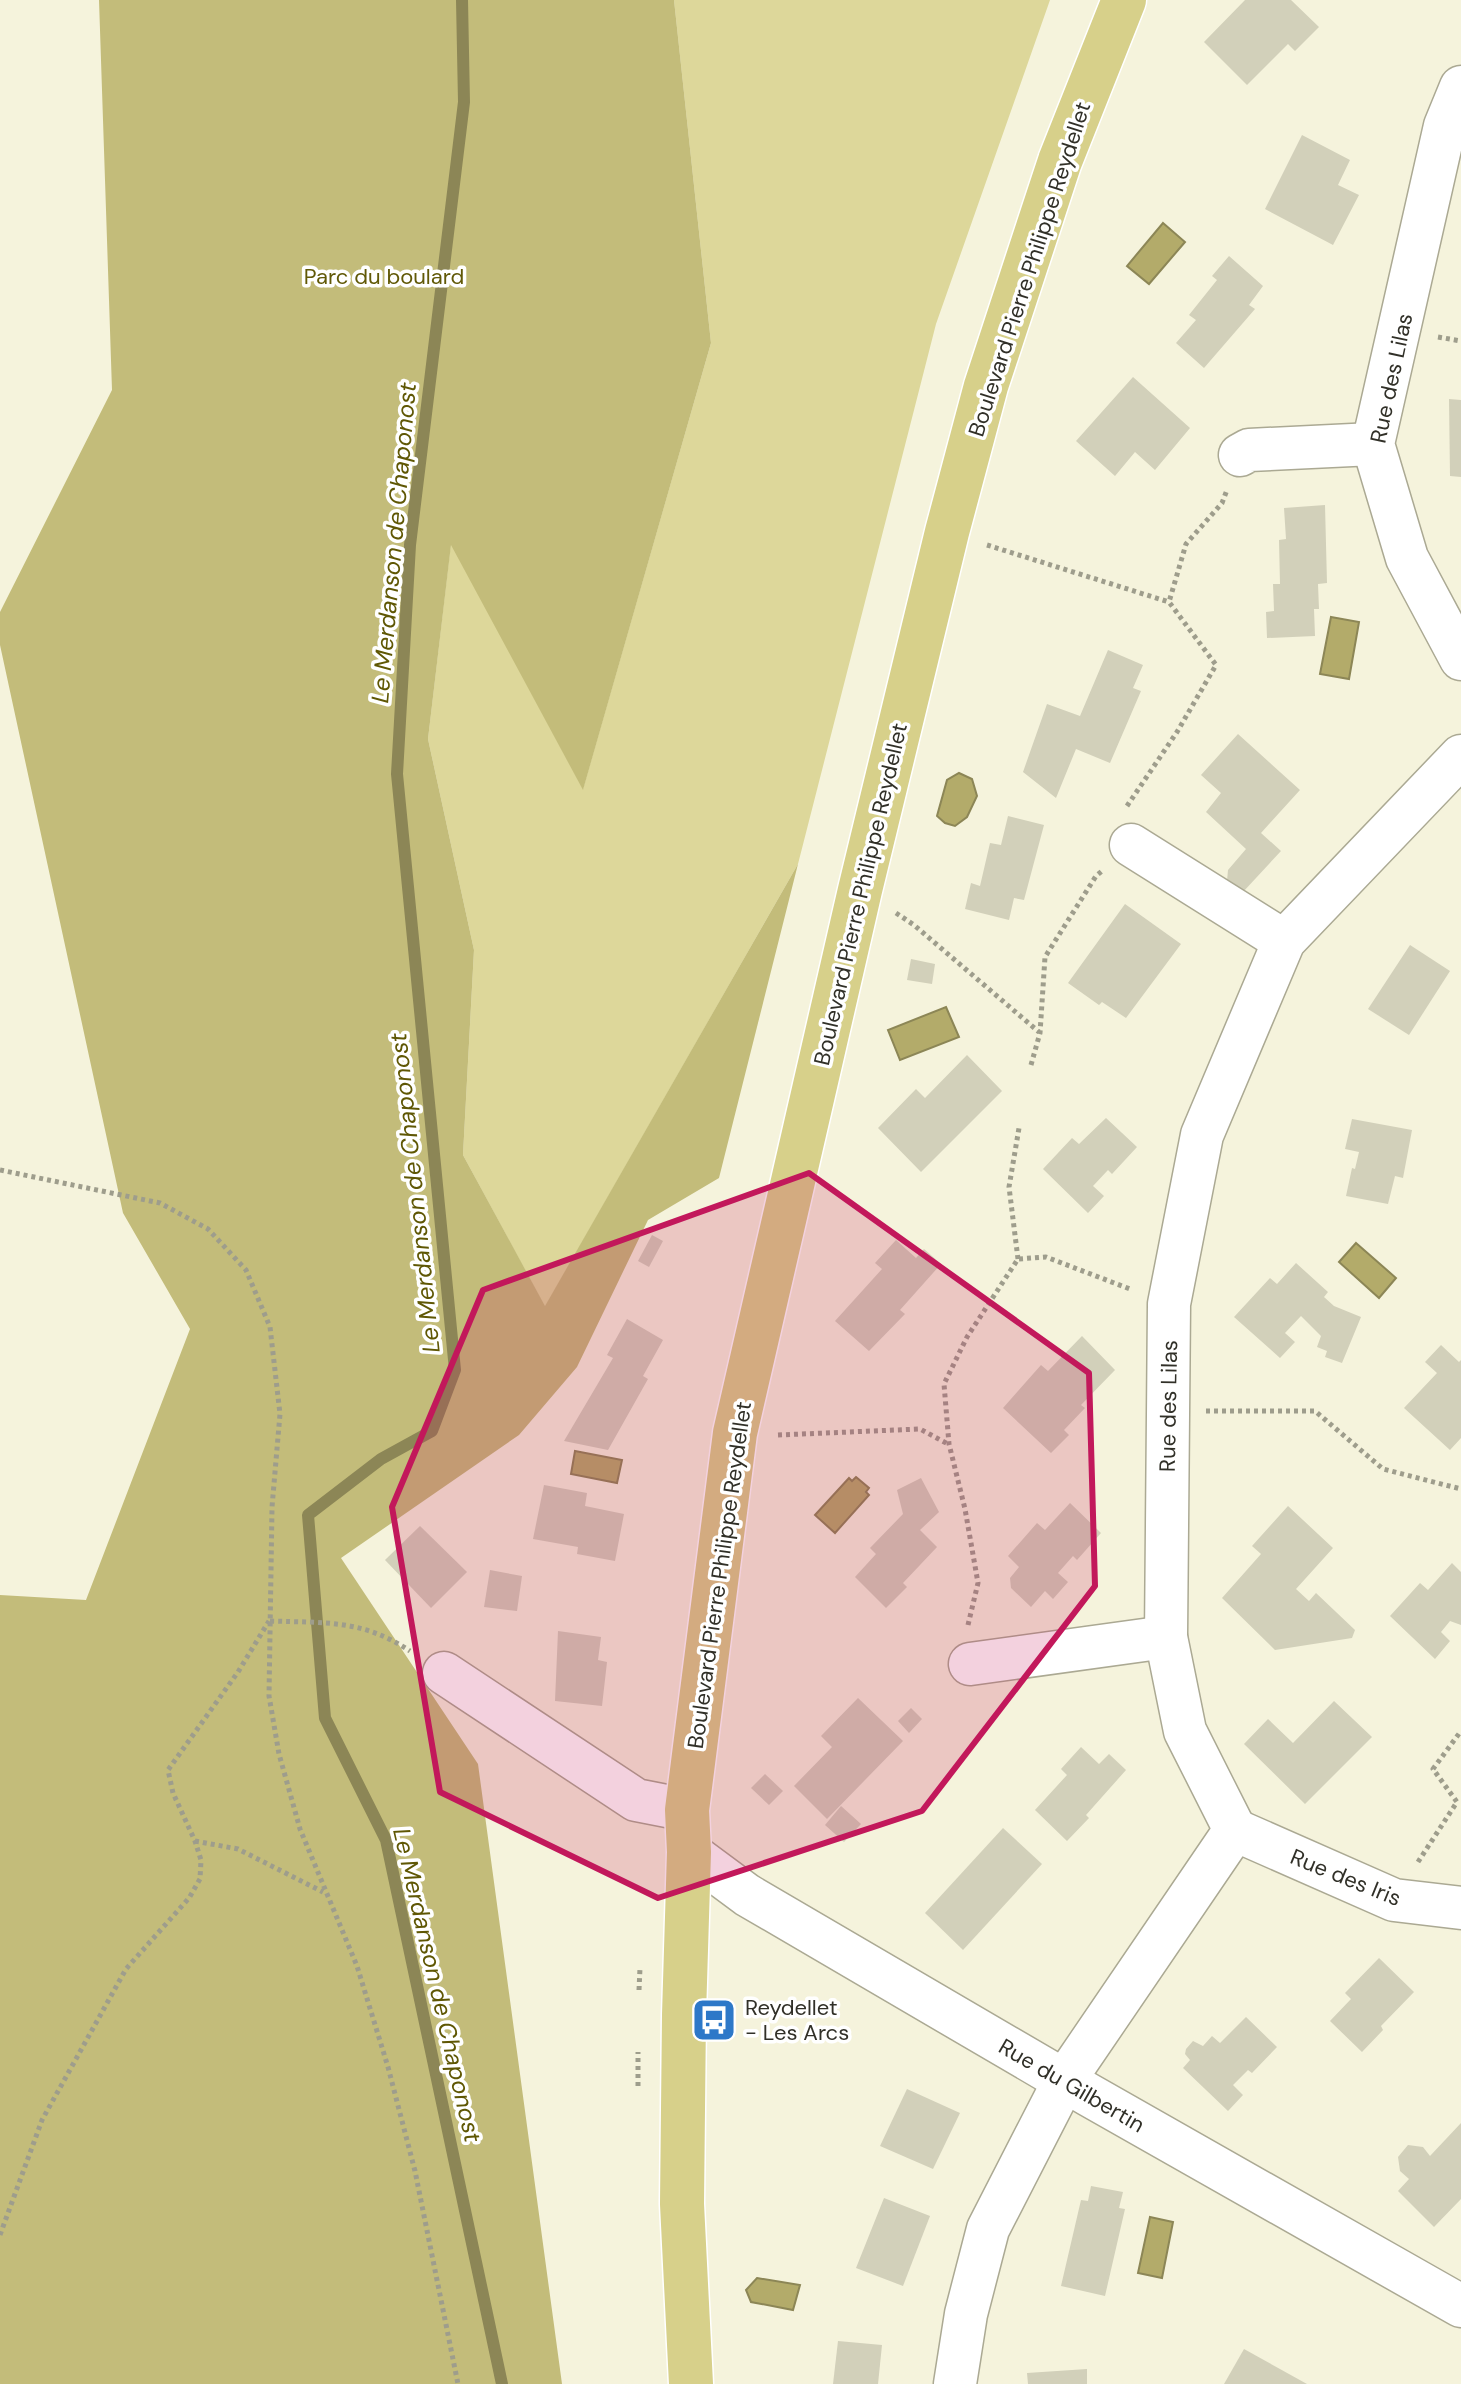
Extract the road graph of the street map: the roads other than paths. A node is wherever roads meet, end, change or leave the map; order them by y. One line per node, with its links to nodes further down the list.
1 (1124, 0): 13 (main road, Boulevard Pierre Philippe Reydellet)
2 (1461, 87): 3 (street, Rue des Lilas)
3 (1373, 444): 4 (street); 5 (street, Rue des Lilas)
4 (1240, 455)
5 (1461, 659)
6 (1461, 756): 8 (street, Rue des Lilas)
7 (1131, 845): 8 (street)
8 (1284, 941): 9 (street, Rue des Lilas)
9 (1166, 1637): 10 (street); 12 (street, Rue des Lilas)
10 (970, 1664)
11 (444, 1673): 13 (street)
12 (1235, 1830): 14 (street, Rue des Iris); 15 (street)
13 (688, 1831): 15 (street, Rue du Gilbertin); 17 (main road, Boulevard Pierre Philippe Reydellet)
14 (1461, 1908)
15 (1064, 2081): 16 (street, Rue du Gilbertin); 18 (street)
16 (1461, 2306)
17 (691, 2384)
18 (955, 2384)

